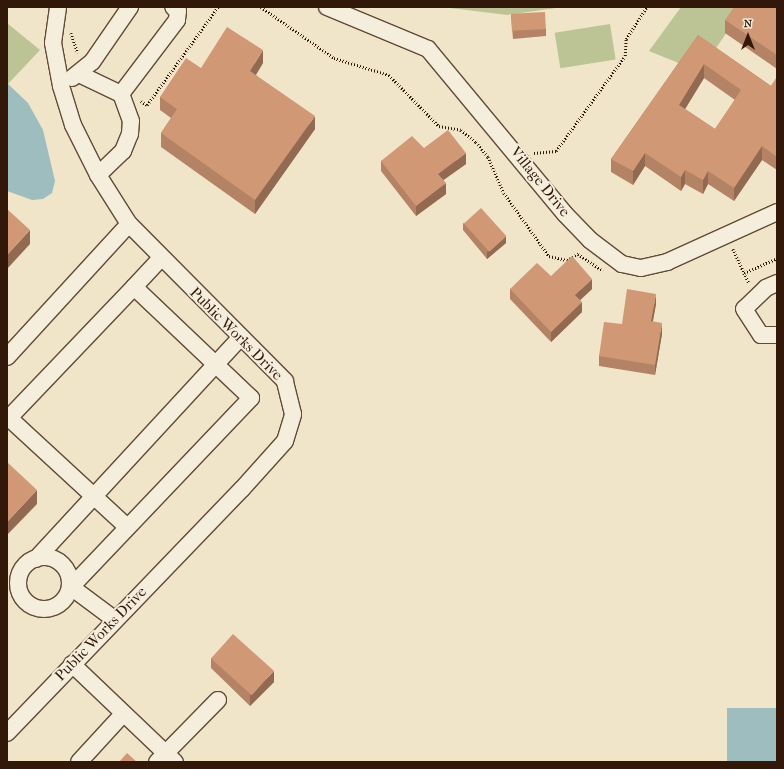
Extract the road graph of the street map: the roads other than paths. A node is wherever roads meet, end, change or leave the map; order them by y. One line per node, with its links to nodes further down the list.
1 (58, 7): 6 (street, Public Works Drive)
2 (130, 7): 5 (street)
3 (173, 7): 7 (street)
4 (327, 7): 9 (street, Village Drive)
5 (79, 74): 6 (street); 7 (street)
6 (61, 86): 8 (street, Public Works Drive)
7 (121, 94): 8 (street)
8 (98, 175): 10 (street, Public Works Drive)
9 (777, 212)
10 (129, 224): 11 (street, Public Works Drive); 16 (street)
11 (161, 258): 13 (street); 15 (street, Public Works Drive)
12 (777, 283): 14 (street)
13 (134, 287): 17 (street); 18 (street)
14 (777, 334)
15 (241, 337): 17 (street); 22 (street, Public Works Drive)
16 (7, 357)
17 (215, 365): 18 (street); 19 (street)
18 (94, 497): 19 (street); 20 (street)
19 (127, 527): 21 (street)
20 (36, 559): 21 (street); 21 (street)
21 (71, 587): 22 (street)
22 (114, 619): 23 (street, Public Works Drive)
23 (72, 664): 25 (street); 26 (street, Public Works Drive)
24 (218, 700): 27 (street)
25 (123, 714): 27 (street); 28 (street)
26 (7, 733)
27 (166, 759)
28 (79, 762)

